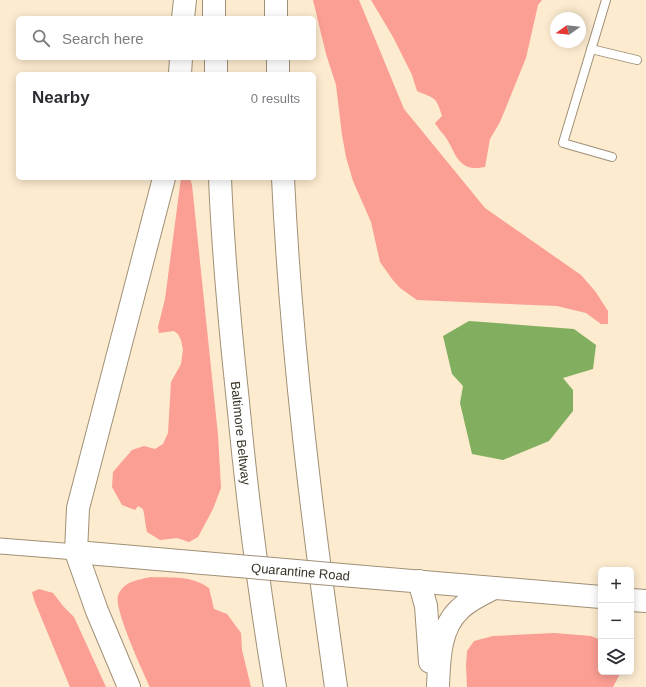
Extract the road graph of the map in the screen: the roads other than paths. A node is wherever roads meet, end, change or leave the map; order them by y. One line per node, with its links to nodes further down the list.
1 (185, 0): 5 (main road)
2 (214, 0): 6 (main road)
3 (276, 0): 7 (main road)
4 (606, 0): 8 (lane)
5 (184, 16)
6 (214, 16)
7 (276, 16)
8 (591, 49): 12 (lane); 16 (lane)
9 (181, 60): 13 (main road)
10 (216, 60): 14 (main road)
11 (278, 60): 15 (main road)
12 (636, 60)
13 (180, 72)
14 (216, 72)
15 (278, 72)
16 (612, 157)
17 (163, 180): 21 (main road)
18 (220, 180): 28 (main road, Baltimore Beltway)
19 (283, 180): 29 (main road)
20 (0, 546): 21 (street, Quarantine Road)
21 (76, 552): 22 (main road, Quarantine Road, bridge); 27 (main road)
22 (419, 581): 23 (main road, Quarantine Road); 30 (main road)
23 (494, 588): 24 (main road, Quarantine Road); 30 (main road)
24 (598, 597)
25 (634, 600): 26 (main road)
26 (646, 601)
27 (129, 687)
28 (275, 687)
29 (336, 687)
30 (436, 687)

